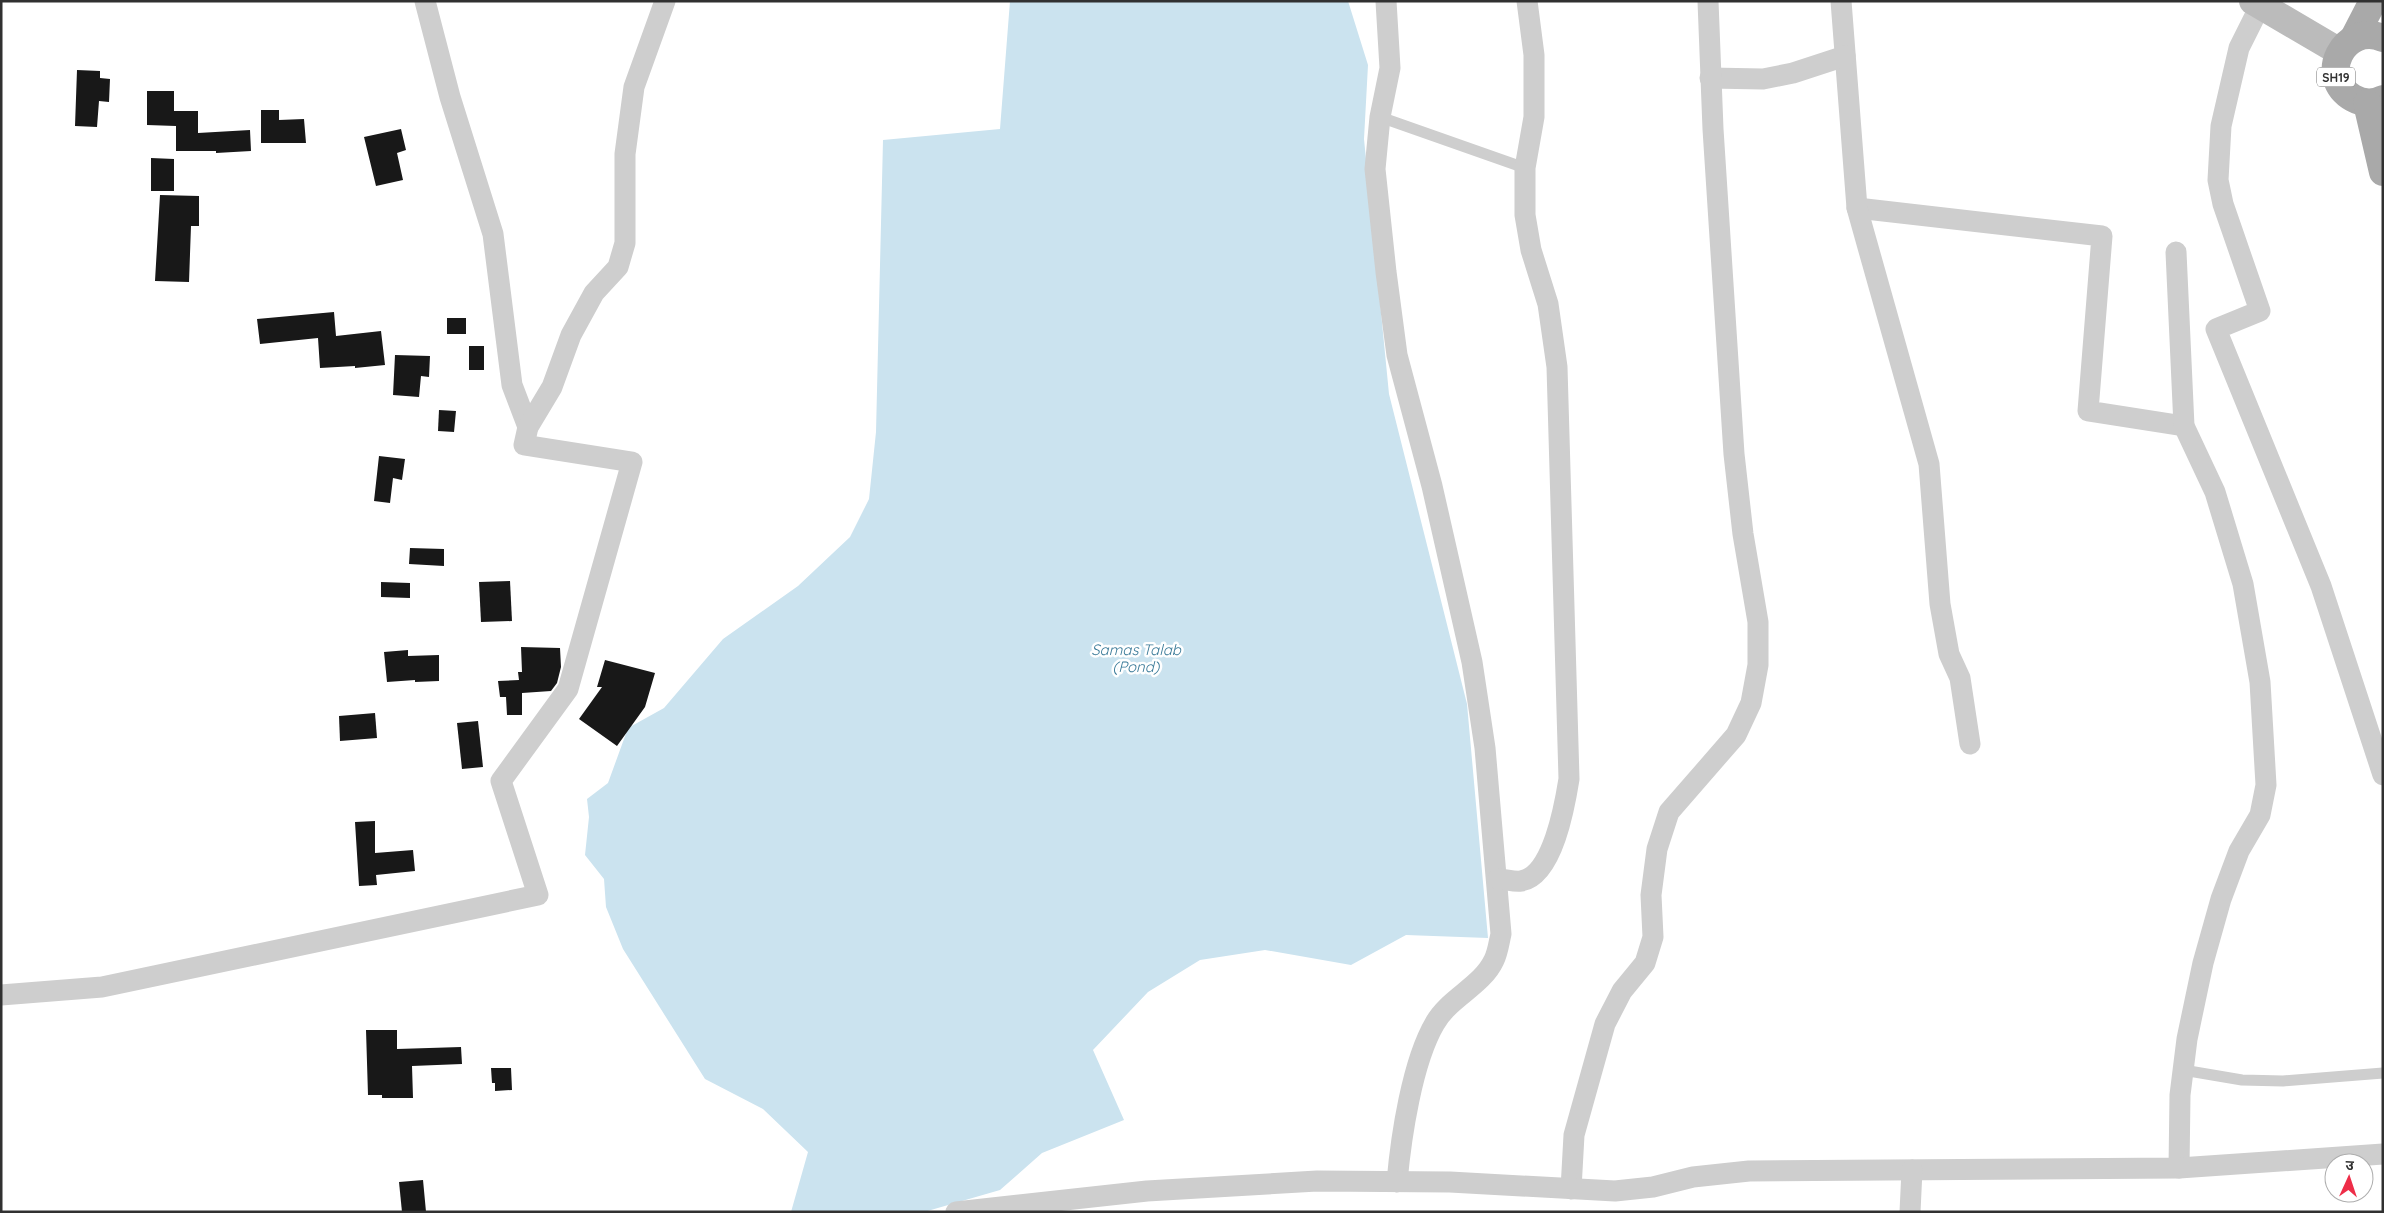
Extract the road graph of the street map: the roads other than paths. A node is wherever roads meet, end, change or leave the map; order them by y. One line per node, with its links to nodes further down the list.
1 (425, 1): 20 (street)
2 (665, 1): 20 (street)
3 (1386, 1): 14 (street)
4 (1527, 1): 15 (street)
5 (1708, 1): 12 (street)
6 (1842, 1): 11 (street)
7 (2373, 1): 10 (main road)
8 (2257, 3): 10 (street); 22 (street)
9 (2383, 38): 10 (main road)
10 (2347, 45): 13 (main road, SH19)
11 (1845, 56): 12 (street); 17 (street)
12 (1710, 78): 31 (street)
13 (2375, 101): 16 (main road)
14 (1380, 117): 15 (lane); 23 (street)
15 (1525, 168): 23 (street)
16 (2383, 172)
17 (1857, 208): 19 (street); 21 (street)
18 (2176, 252): 19 (street)
19 (2184, 426): 25 (street)
20 (528, 427): 24 (street)
21 (1970, 744)
22 (2383, 775)
23 (1498, 879): 30 (street)
24 (1, 995)
25 (2183, 1070): 26 (lane); 28 (street)
26 (2383, 1072)
27 (2383, 1154): 28 (street)
28 (2179, 1168): 29 (street)
29 (1912, 1170): 31 (street); 33 (street)
30 (1397, 1182): 31 (street); 32 (street)
31 (1571, 1189)
32 (956, 1212)
33 (1910, 1212)

